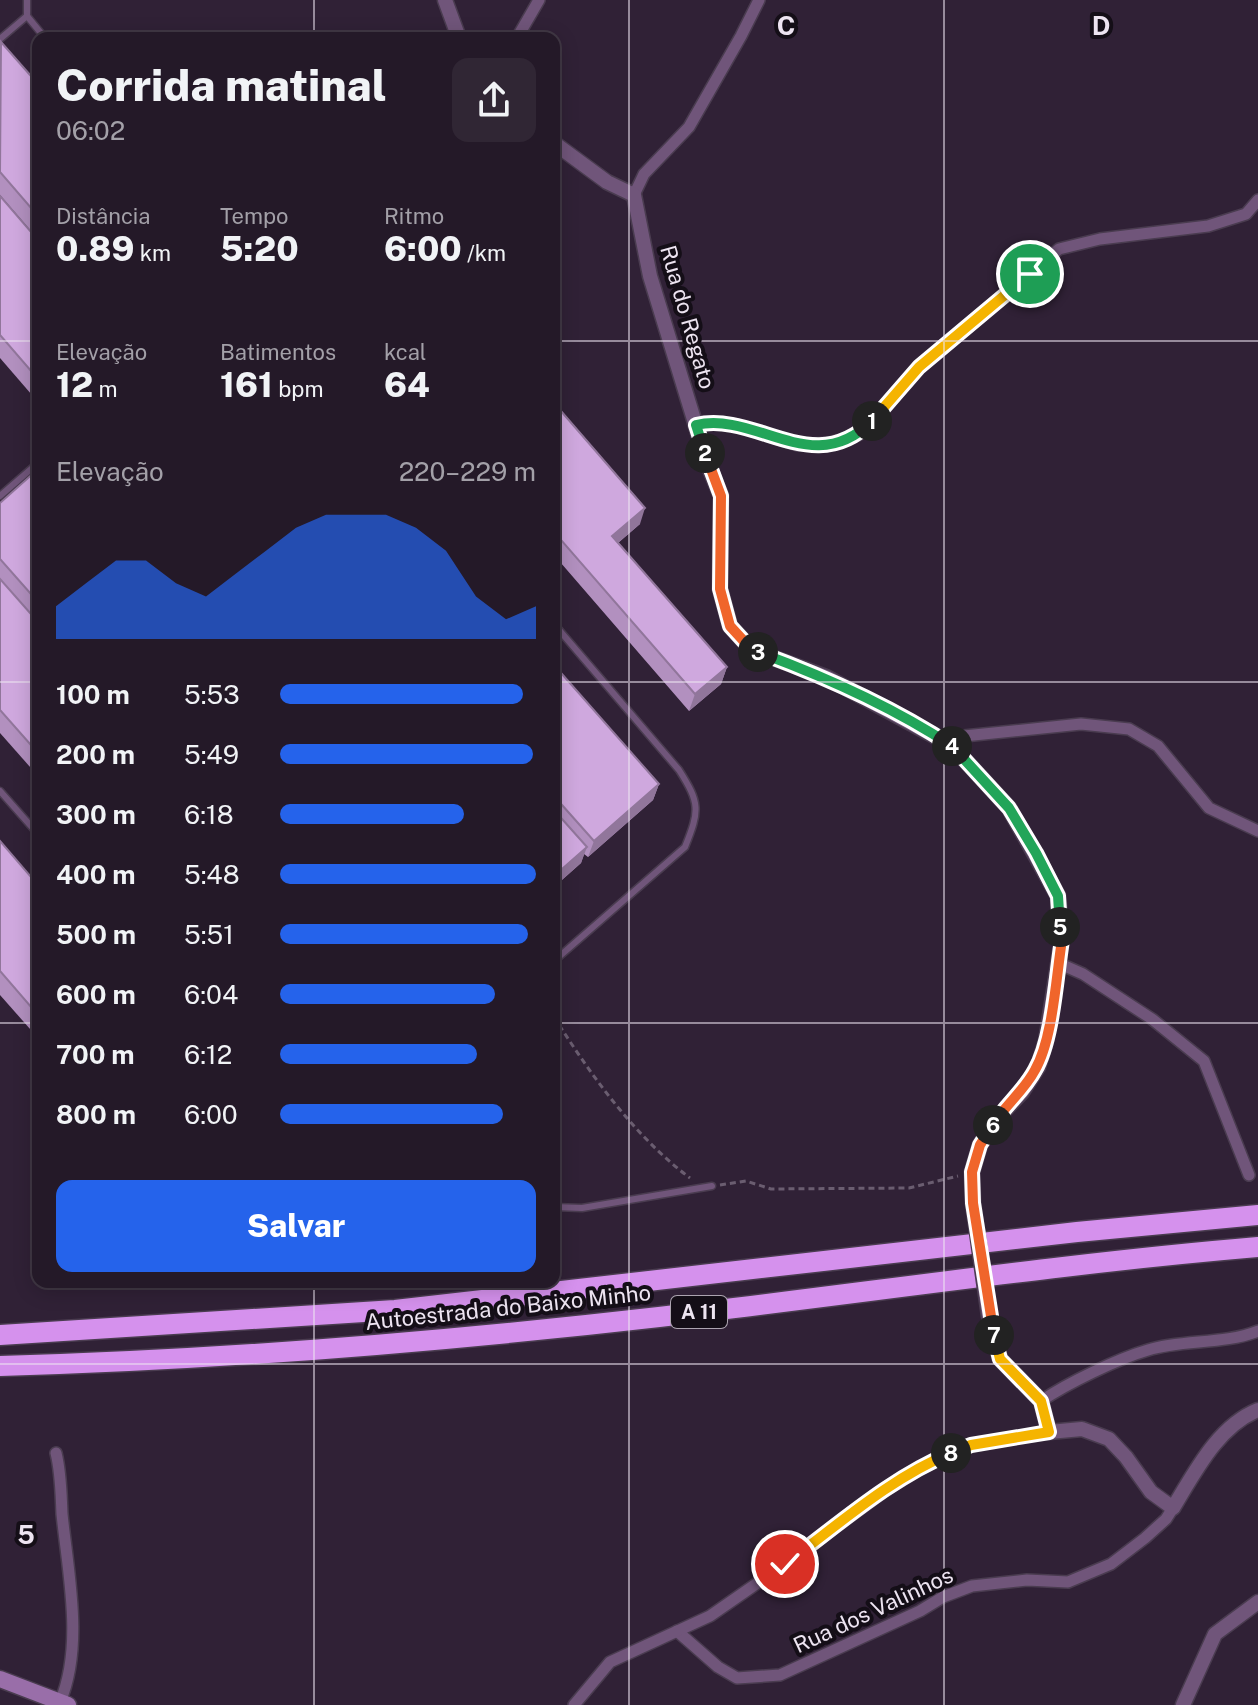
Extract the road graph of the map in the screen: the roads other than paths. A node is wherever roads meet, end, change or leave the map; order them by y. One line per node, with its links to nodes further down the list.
1 (27, 0): 5 (lane)
2 (445, 0): 7 (street)
3 (539, 0): 8 (street)
4 (759, 0): 11 (street)
5 (27, 16): 6 (lane); 9 (lane)
6 (40, 32)
7 (457, 32)
8 (520, 32)
9 (0, 39)
10 (560, 147): 11 (street)
11 (634, 195): 13 (street, Rua do Regato)
12 (1258, 200): 13 (street)
13 (696, 425): 17 (street, Rua do Regato)
14 (32, 468): 15 (lane)
15 (0, 496)
16 (560, 631): 21 (lane)
17 (951, 745): 20 (street); 22 (street, Rua do Regato)
18 (0, 791): 19 (lane)
19 (32, 827)
20 (1258, 831)
21 (560, 956)
22 (1058, 963): 23 (street); 31 (street, Rua do Regato, bridge)
23 (1249, 1175)
24 (712, 1186): 25 (lane)
25 (560, 1207)
26 (1258, 1215): 29 (highway, Autoestrada do Baixo Minho / A 11)
27 (1258, 1247): 30 (highway, Autoestrada do Baixo Minho / A 11)
28 (1258, 1331): 31 (street)
29 (0, 1335)
30 (0, 1366)
31 (1041, 1401): 33 (street, Rua do Regato)
32 (1258, 1410): 35 (street)
33 (1049, 1432): 35 (street); 37 (street)
34 (56, 1453): 39 (street)
35 (1173, 1508): 37 (street, Rua dos Valinhos)
36 (1258, 1602): 41 (street)
37 (677, 1631): 40 (street)
38 (0, 1679): 39 (main road)
39 (64, 1704)
40 (574, 1705)
41 (1183, 1705)

